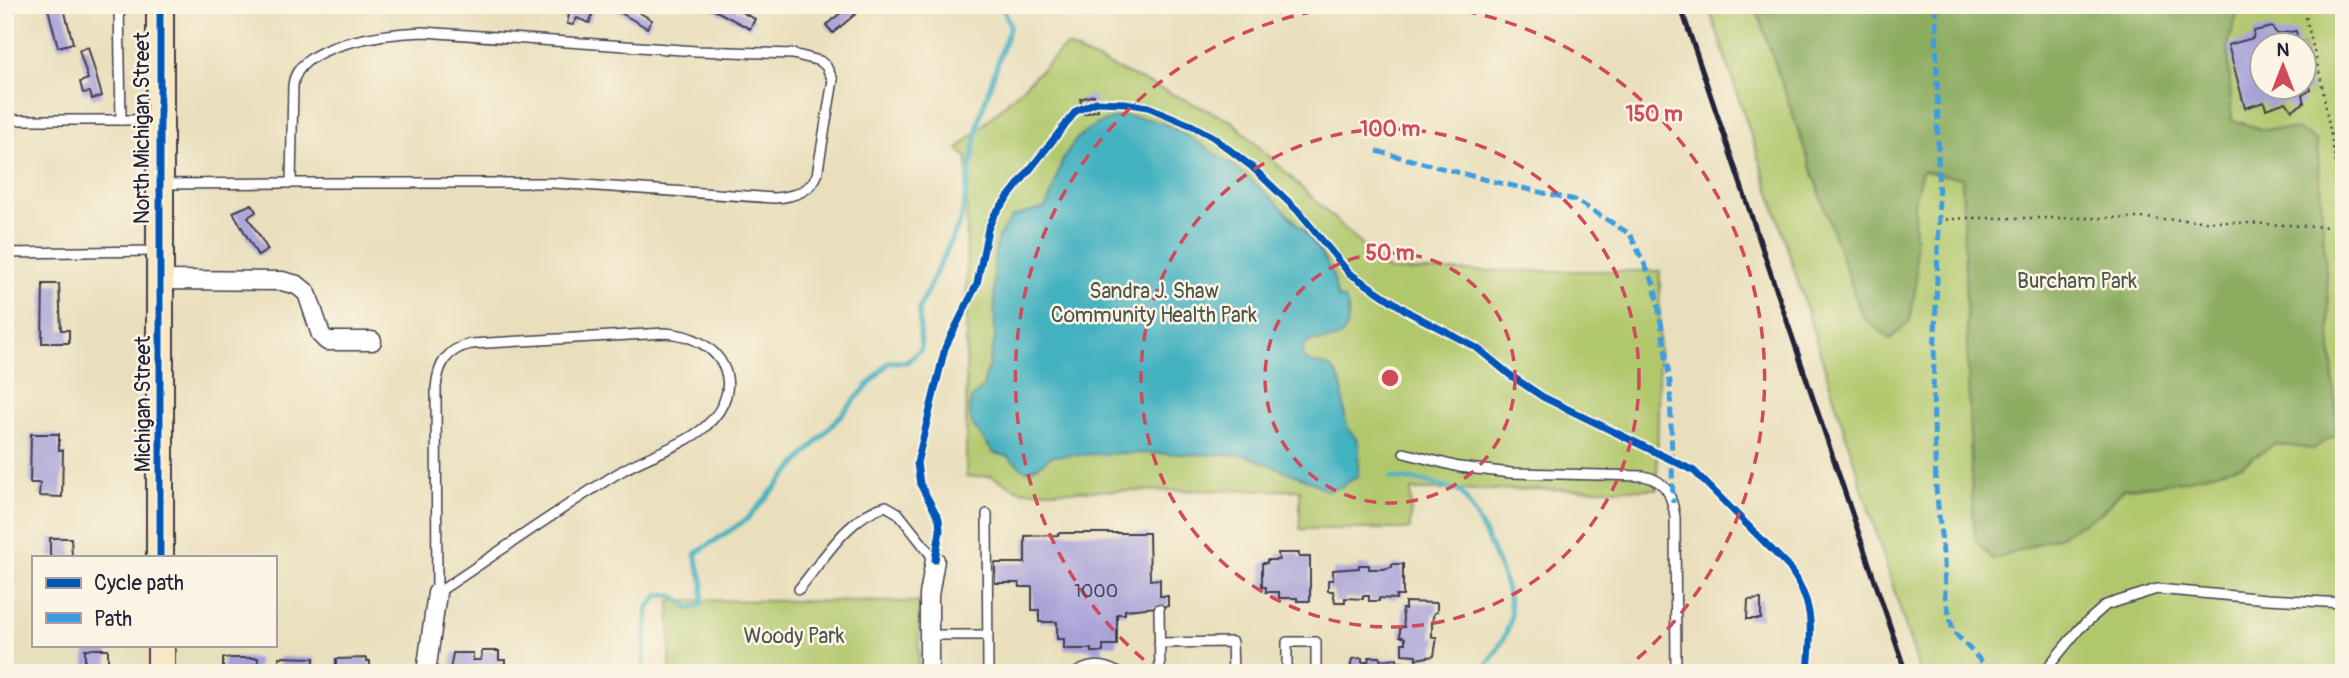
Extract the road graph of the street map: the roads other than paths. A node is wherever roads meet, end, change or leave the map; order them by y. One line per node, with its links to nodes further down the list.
1 (119, 5): 4 (lane)
2 (160, 5): 5 (street, North Michigan Street)
3 (5, 120): 4 (lane)
4 (121, 120): 5 (lane)
5 (160, 120): 7 (street, North Michigan Street)
6 (291, 183): 6 (lane); 7 (lane)
7 (160, 184): 11 (street, North Michigan Street)
8 (2340, 191): 9 (lane)
9 (2343, 228): 10 (lane)
10 (2344, 245)
11 (160, 251): 12 (lane); 13 (street, Michigan Street)
12 (5, 253)
13 (160, 280): 14 (street); 17 (street, Michigan Street)
14 (372, 341)
15 (1404, 453): 37 (lane)
16 (987, 514): 24 (lane)
17 (160, 556)
18 (935, 560): 19 (lane); 23 (street)
19 (799, 589)
20 (437, 593): 20 (lane); 28 (street)
21 (2344, 603): 38 (lane)
22 (1159, 609): 25 (lane)
23 (929, 635): 24 (lane); 29 (street)
24 (988, 635): 30 (lane)
25 (1159, 643): 33 (lane); 34 (lane)
26 (161, 646): 27 (street)
27 (161, 673)
28 (426, 673)
29 (929, 673)
30 (988, 673)
31 (1076, 673): 32 (lane)
32 (1118, 673)
33 (1160, 673)
34 (1233, 673)
35 (1287, 673): 36 (lane)
36 (1316, 673)
37 (1676, 673)
38 (2043, 673)

